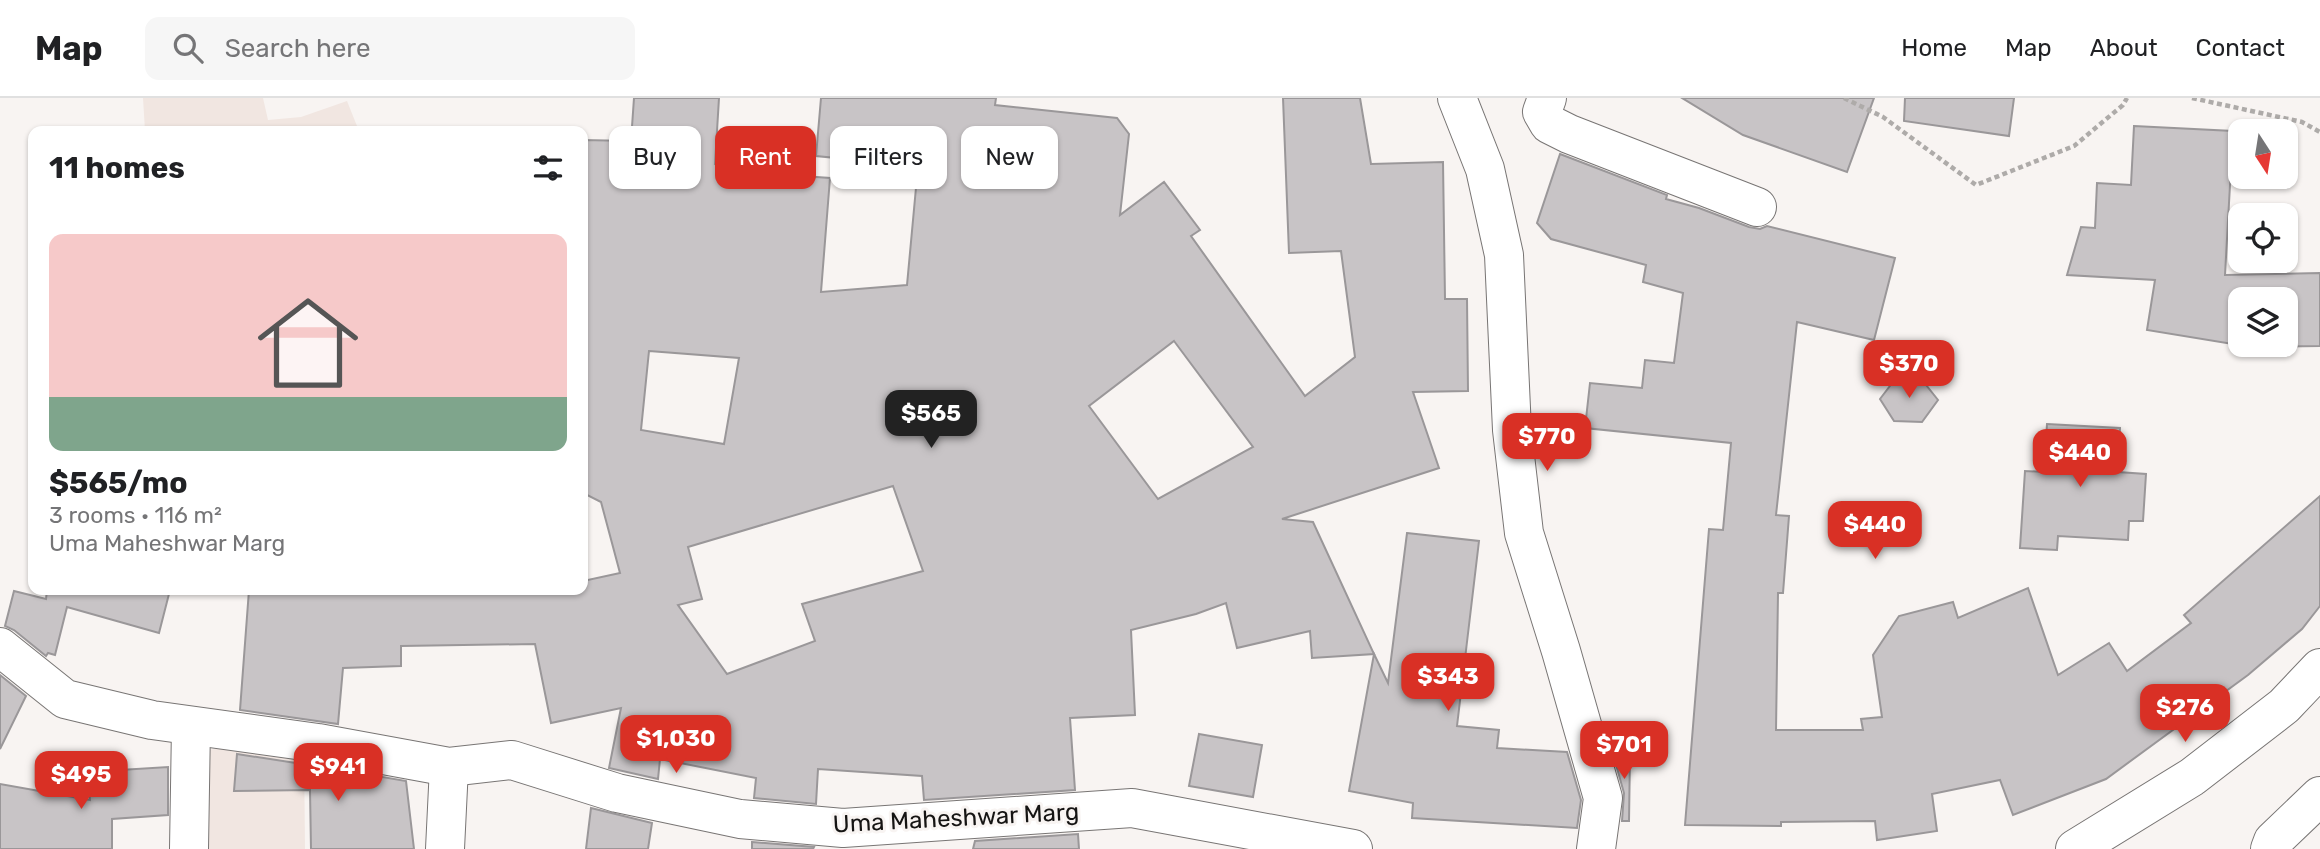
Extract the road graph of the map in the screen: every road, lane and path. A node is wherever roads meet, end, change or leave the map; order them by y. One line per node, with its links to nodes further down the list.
1 (1457, 98): 17 (street)
2 (1547, 98): 7 (street)
3 (1844, 98): 4 (path)
4 (2127, 98)
5 (2192, 98): 6 (path)
6 (2320, 132)
7 (1757, 207)
8 (0, 647): 10 (street, Uma Maheshwar Marg)
9 (2320, 668): 18 (street)
10 (191, 726): 11 (street, Uma Maheshwar Marg); 14 (street)
11 (449, 767): 13 (street, Uma Maheshwar Marg); 15 (street)
12 (2320, 796): 19 (street)
13 (740, 834): 16 (street, Uma Maheshwar Marg)
14 (190, 849)
15 (445, 849)
16 (1353, 849)
17 (1596, 849)
18 (2075, 849)
19 (2270, 849)

